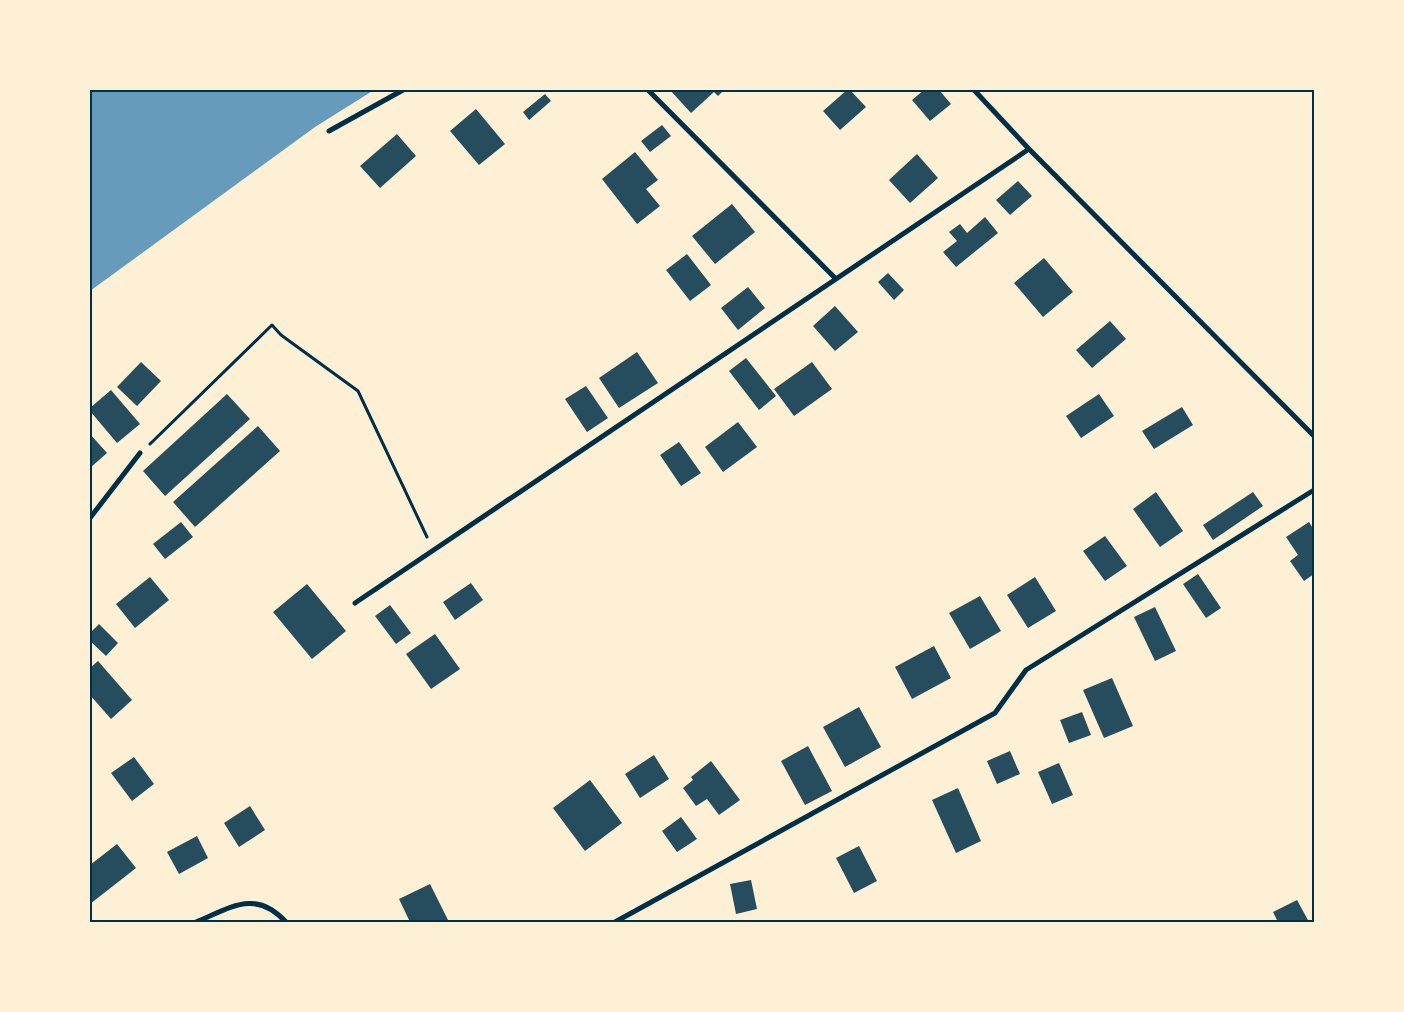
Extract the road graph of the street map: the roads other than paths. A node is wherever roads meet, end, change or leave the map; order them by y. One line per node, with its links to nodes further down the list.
1 (403, 90): 4 (street)
2 (648, 90): 6 (street)
3 (974, 90): 5 (street)
4 (329, 131)
5 (1029, 149): 6 (street); 7 (street)
6 (836, 279): 11 (street)
7 (1314, 436)
8 (140, 453): 10 (street)
9 (1314, 490): 14 (street)
10 (90, 518)
11 (355, 603)
12 (196, 922): 13 (street)
13 (286, 922)
14 (615, 922)

